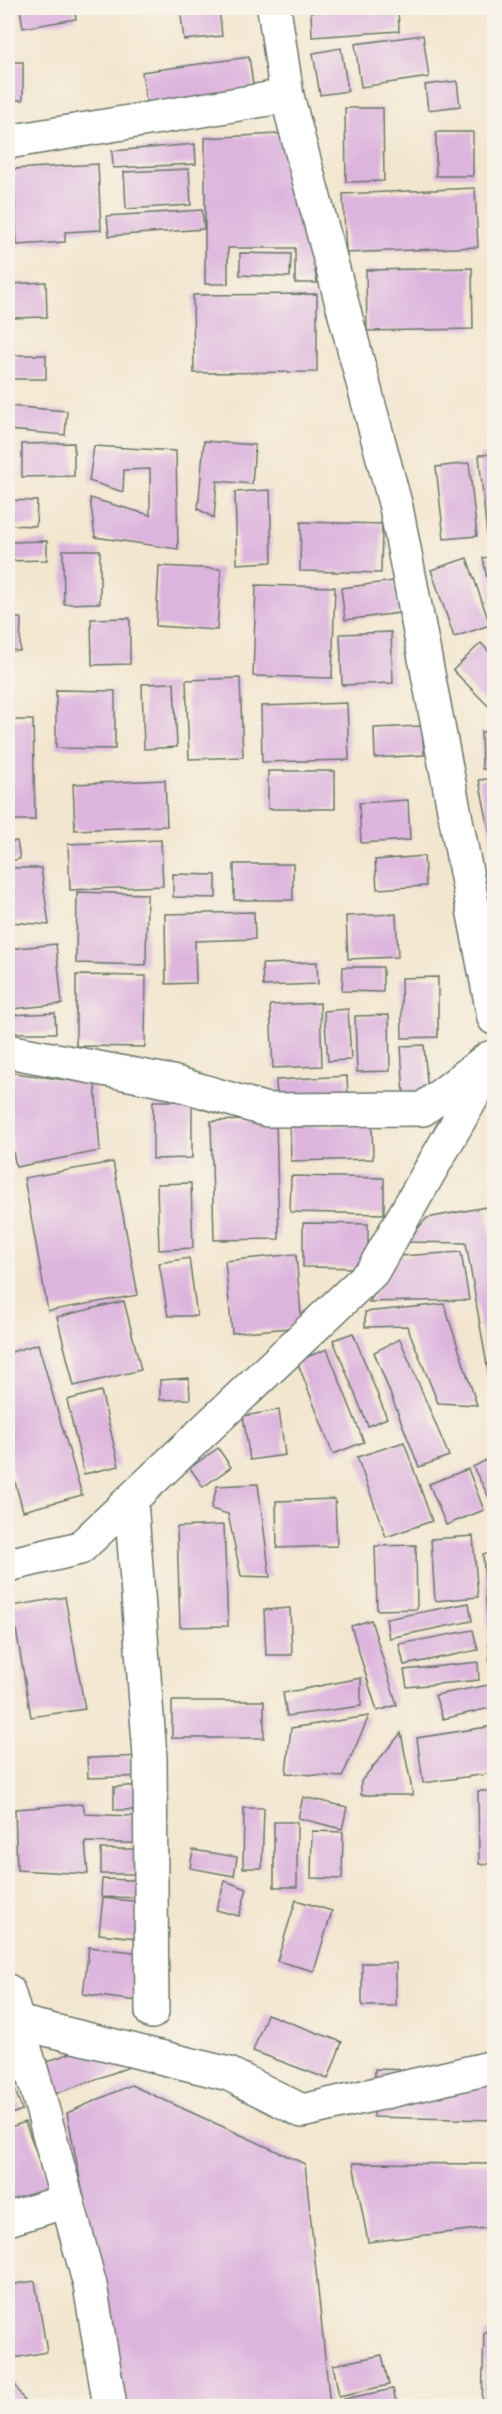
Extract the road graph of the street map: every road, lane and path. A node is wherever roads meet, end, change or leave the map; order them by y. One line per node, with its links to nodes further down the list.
1 (274, 8): 2 (street)
2 (287, 96): 3 (street); 4 (street)
3 (8, 142)
4 (495, 1018)
5 (8, 1052): 6 (street)
6 (495, 1054)
7 (495, 1059): 8 (street)
8 (131, 1500): 9 (street); 11 (street)
9 (8, 1565)
10 (8, 1991): 12 (street)
11 (152, 2012)
12 (17, 2022): 13 (street); 14 (street)
13 (495, 2067)
14 (67, 2201): 15 (street); 16 (street)
15 (8, 2219)
16 (110, 2406)

